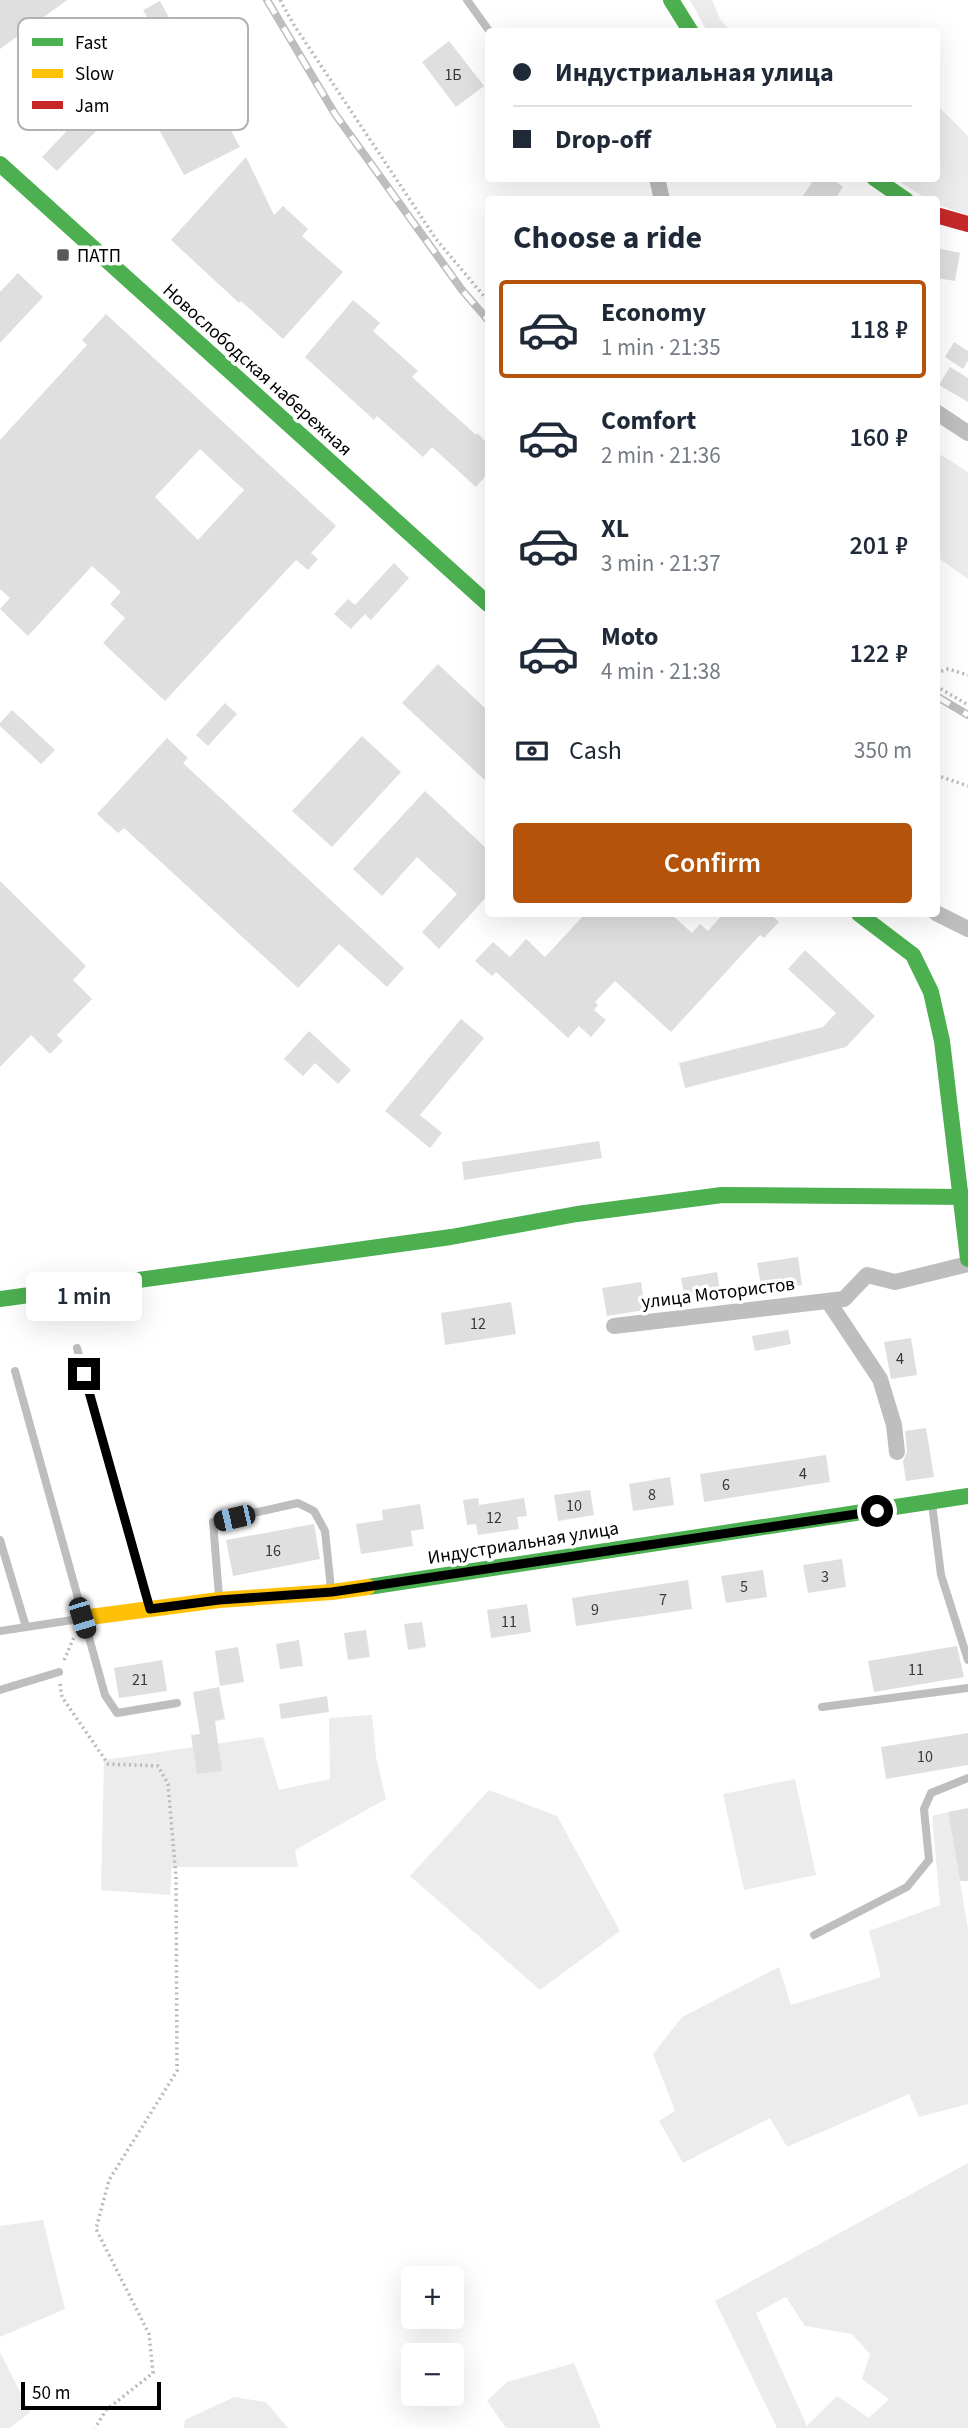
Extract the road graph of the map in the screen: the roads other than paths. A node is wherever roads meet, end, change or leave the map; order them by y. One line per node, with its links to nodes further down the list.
1 (467, 0): 3 (lane)
2 (671, 0): 4 (street)
3 (487, 28)
4 (688, 28)
5 (0, 164): 12 (street, Новослободская набережная)
6 (880, 182): 7 (street)
7 (900, 196)
8 (940, 216): 9 (street)
9 (968, 224)
10 (940, 415): 11 (street)
11 (968, 433)
12 (485, 601)
13 (940, 915): 15 (street)
14 (863, 917): 16 (street)
15 (968, 929)
16 (965, 1196): 17 (street); 18 (street)
17 (968, 1262): 19 (street, улица Мотористов)
18 (0, 1299)
19 (828, 1301): 20 (street, улица Мотористов); 23 (street)
20 (614, 1326)
21 (77, 1348): 29 (lane)
22 (15, 1371): 30 (lane)
23 (897, 1452)
24 (968, 1496): 25 (street, Индустриальная улица)
25 (931, 1502): 27 (street, Индустриальная улица); 33 (lane)
26 (0, 1540): 31 (lane)
27 (332, 1592): 28 (street, Индустриальная улица); 28 (lane)
28 (219, 1600): 29 (street, Индустриальная улица)
29 (150, 1609): 30 (street, Индустриальная улица)
30 (82, 1618): 31 (lane); 37 (lane)
31 (26, 1627): 32 (lane)
32 (0, 1631)
33 (968, 1660)
34 (59, 1672): 36 (lane)
35 (968, 1688): 38 (lane)
36 (0, 1690)
37 (177, 1703)
38 (822, 1707)
39 (968, 1778): 40 (lane)
40 (814, 1935)

